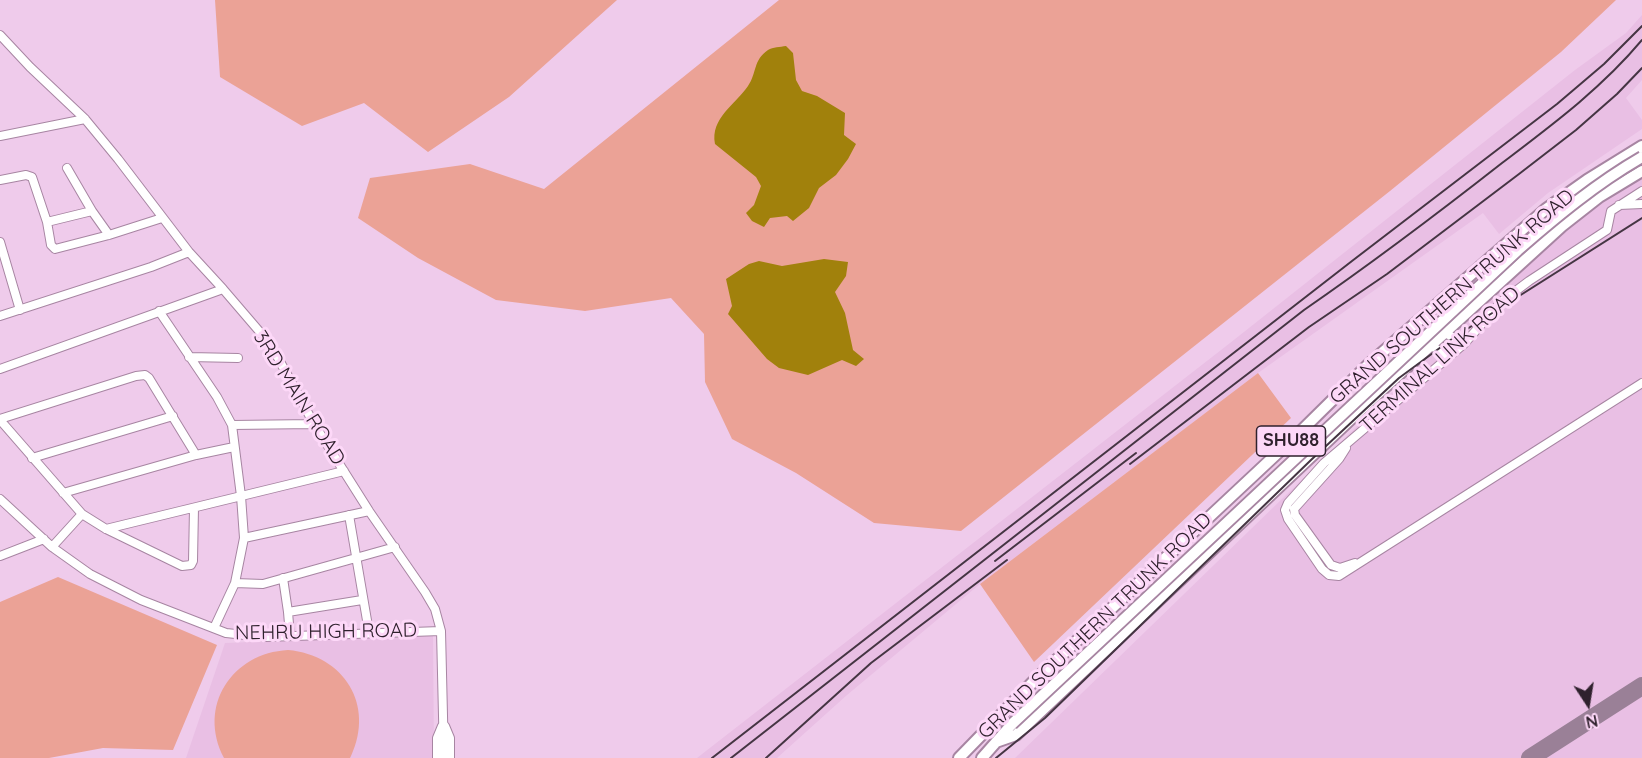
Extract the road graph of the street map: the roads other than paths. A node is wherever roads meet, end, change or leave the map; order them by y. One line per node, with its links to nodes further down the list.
1 (0, 35): 2 (street, 3RD MAIN ROAD)
2 (85, 119): 3 (street); 13 (street, 3RD MAIN ROAD)
3 (0, 136)
4 (1642, 146): 22 (main road, GRAND SOUTHERN TRUNK ROAD / SHU88)
5 (1642, 157): 65 (main road, SHU88, bridge)
6 (67, 168): 12 (street)
7 (1642, 171): 23 (main road)
8 (0, 180): 14 (street)
9 (1642, 191): 11 (street)
10 (1642, 204): 11 (street)
11 (1617, 205): 25 (street, TERMINAL LINK ROAD)
12 (92, 211): 14 (street); 15 (street)
13 (162, 218): 15 (street); 17 (street, 3RD MAIN ROAD)
14 (47, 222): 15 (street)
15 (109, 235)
16 (0, 242): 19 (street)
17 (189, 252): 18 (street, 3RD MAIN ROAD); 19 (street)
18 (223, 289): 20 (street); 35 (street, 3RD MAIN ROAD)
19 (20, 310): 21 (street)
20 (159, 311): 28 (street); 30 (street)
21 (0, 316)
22 (1422, 319): 23 (street); 24 (main road, GRAND SOUTHERN TRUNK ROAD / SHU88)
23 (1445, 332): 25 (street); 26 (main road)
24 (1406, 333): 26 (street); 69 (main road, GRAND SOUTHERN TRUNK ROAD / SHU88)
25 (1464, 344): 27 (street, TERMINAL LINK ROAD)
26 (1430, 345): 27 (street); 65 (main road)
27 (1448, 356): 37 (street, TERMINAL LINK ROAD)
28 (189, 357): 29 (street); 36 (street)
29 (238, 358)
30 (0, 369)
31 (1642, 377): 37 (street)
32 (1642, 383): 37 (street, TERMINAL LINK ROAD)
33 (173, 416): 34 (street); 39 (street); 40 (street)
34 (0, 420): 40 (street)
35 (314, 424): 36 (street); 41 (street, 3RD MAIN ROAD)
36 (232, 425): 38 (street)
37 (1348, 444)
38 (234, 447): 39 (street); 43 (street)
39 (196, 455): 42 (street)
40 (32, 458): 42 (street)
41 (344, 471): 43 (street); 46 (street, 3RD MAIN ROAD)
42 (63, 493): 47 (street)
43 (241, 496): 45 (street); 50 (street)
44 (0, 499): 51 (street, NEHRU HIGH ROAD)
45 (194, 508): 49 (street); 49 (street)
46 (369, 511): 48 (street); 53 (street, 3RD MAIN ROAD)
47 (82, 514): 49 (street); 52 (street)
48 (349, 515): 50 (street); 55 (street)
49 (106, 529)
50 (244, 538): 57 (street)
51 (44, 539): 52 (street, NEHRU HIGH ROAD); 54 (street)
52 (52, 547): 60 (street, NEHRU HIGH ROAD)
53 (395, 547): 55 (street); 61 (street, 3RD MAIN ROAD)
54 (0, 556)
55 (357, 556): 56 (street); 58 (street)
56 (283, 578): 57 (street); 59 (street)
57 (235, 583): 60 (street)
58 (362, 600): 59 (street); 62 (street)
59 (288, 612): 63 (street)
60 (214, 628): 63 (street, NEHRU HIGH ROAD)
61 (441, 631): 62 (street, NEHRU HIGH ROAD); 64 (street, 3RD MAIN ROAD)
62 (369, 632): 63 (street, NEHRU HIGH ROAD)
63 (290, 636)
64 (443, 722): 66 (street); 67 (street, 3RD MAIN ROAD); 68 (street)
65 (996, 742): 70 (main road, GRAND SOUTHERN TRUNK ROAD / SHU88)
66 (437, 758)
67 (444, 758)
68 (450, 758)
69 (959, 758)
70 (982, 758)

